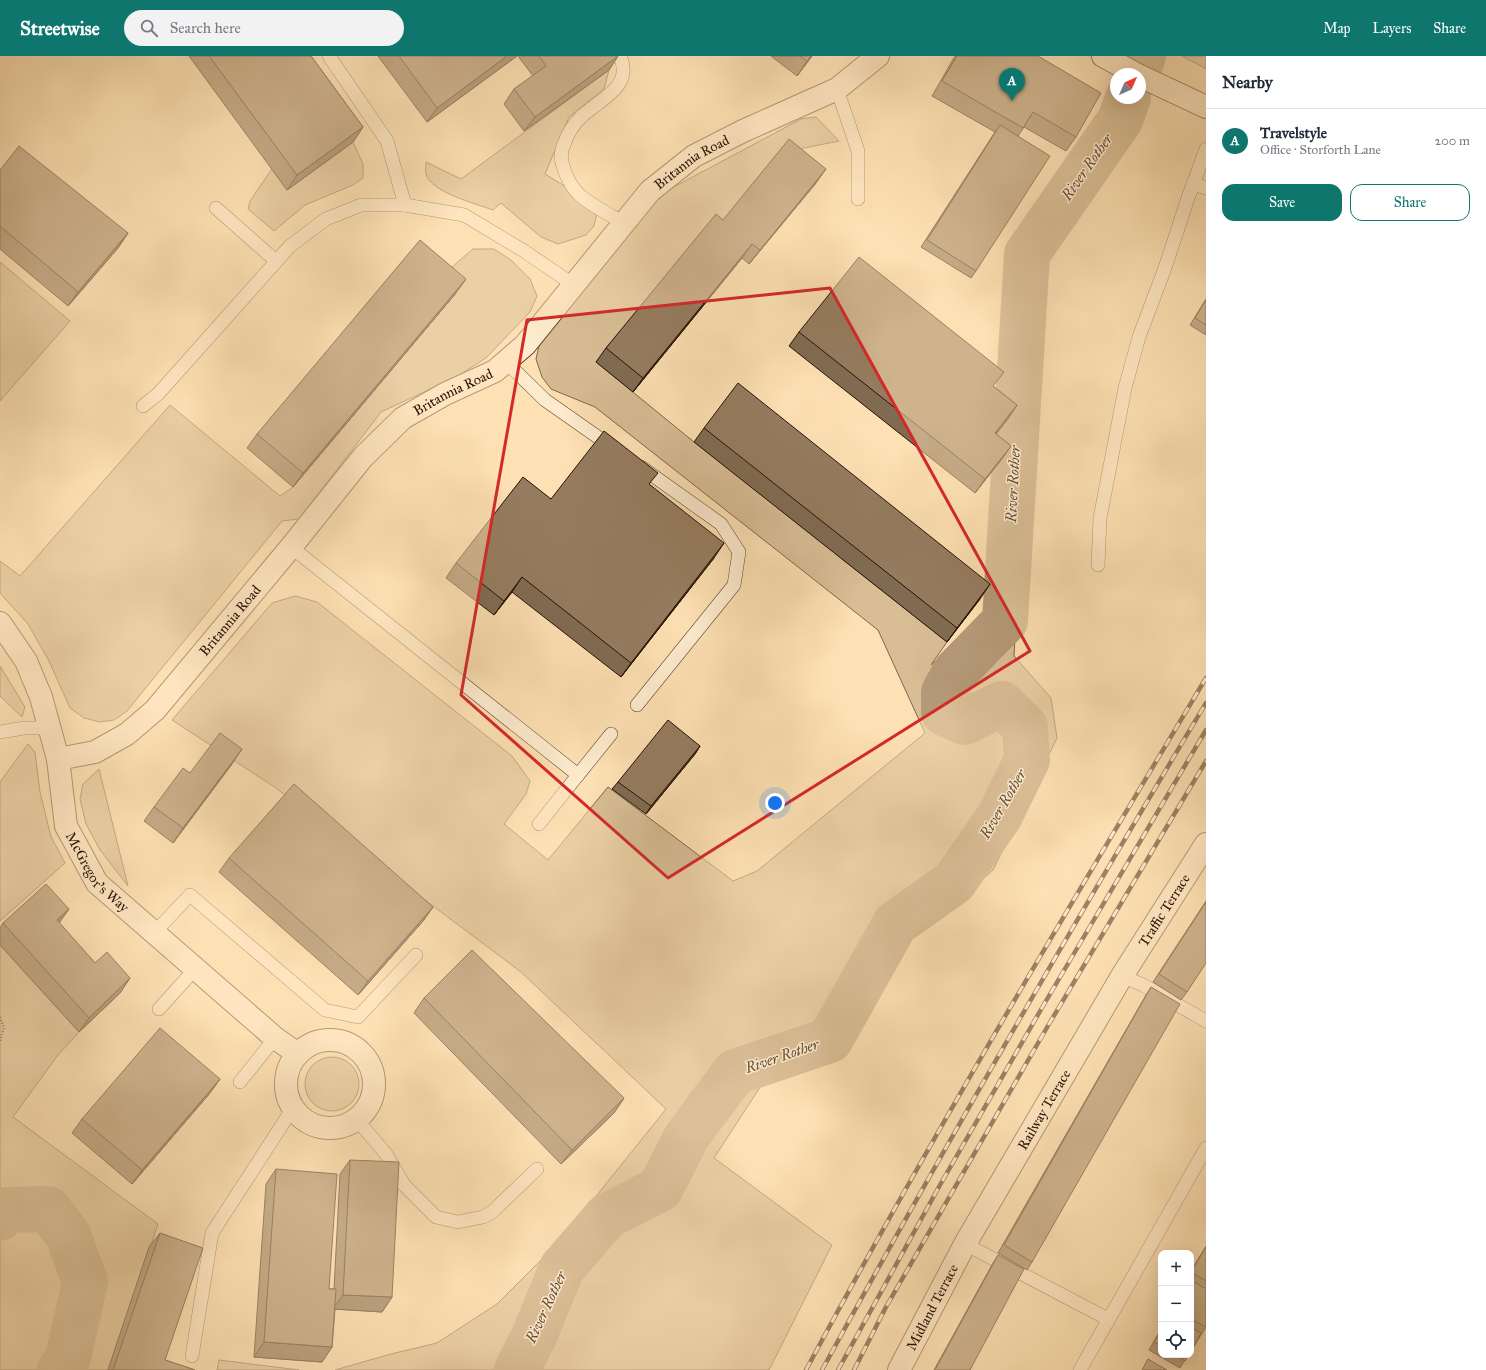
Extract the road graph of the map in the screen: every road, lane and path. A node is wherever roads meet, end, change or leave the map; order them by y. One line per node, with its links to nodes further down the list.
1 (329, 56): 13 (lane)
2 (620, 56): 15 (lane)
3 (878, 56): 7 (street, Britannia Road)
4 (1107, 59): 5 (street)
5 (1124, 68)
6 (1146, 79): 8 (street)
7 (837, 89): 12 (lane); 15 (street, Britannia Road)
8 (1206, 107)
9 (1206, 149): 10 (lane)
10 (1193, 184): 11 (lane); 21 (lane)
11 (1206, 188)
12 (858, 199)
13 (405, 206): 16 (lane); 17 (lane)
14 (216, 208): 16 (lane)
15 (624, 223): 17 (street, Britannia Road)
16 (276, 261): 19 (lane)
17 (574, 286): 18 (street, Britannia Road)
18 (506, 362): 20 (street, Britannia Road); 23 (lane)
19 (143, 406)
20 (291, 547): 27 (street, Britannia Road); 28 (lane)
21 (1098, 565)
22 (0, 623): 24 (street, McGregor's Way)
23 (637, 705)
24 (50, 728): 25 (lane); 27 (street, McGregor's Way)
25 (0, 732)
26 (611, 734): 28 (lane)
27 (58, 759): 31 (street, McGregor's Way)
28 (578, 776): 29 (lane)
29 (539, 824)
30 (1206, 844): 34 (street, Traffic Terrace)
31 (154, 933): 32 (lane); 33 (street, McGregor's Way)
32 (416, 955)
33 (195, 969): 35 (lane); 38 (street, McGregor's Way)
34 (1122, 976): 37 (lane); 46 (street, Railway Terrace)
35 (159, 1009)
36 (0, 1017): 39 (path)
37 (1206, 1021)
38 (275, 1038): 40 (street, McGregor's Way); 41 (lane)
39 (0, 1042)
40 (298, 1054): 42 (street); 43 (street)
41 (240, 1082)
42 (293, 1108): 43 (street); 48 (lane)
43 (357, 1120): 45 (lane)
44 (1206, 1148): 47 (lane)
45 (537, 1169)
46 (965, 1244): 47 (lane); 49 (street, Midland Terrace)
47 (1108, 1318): 50 (lane)
48 (192, 1356)
49 (899, 1370)
50 (1080, 1370)

